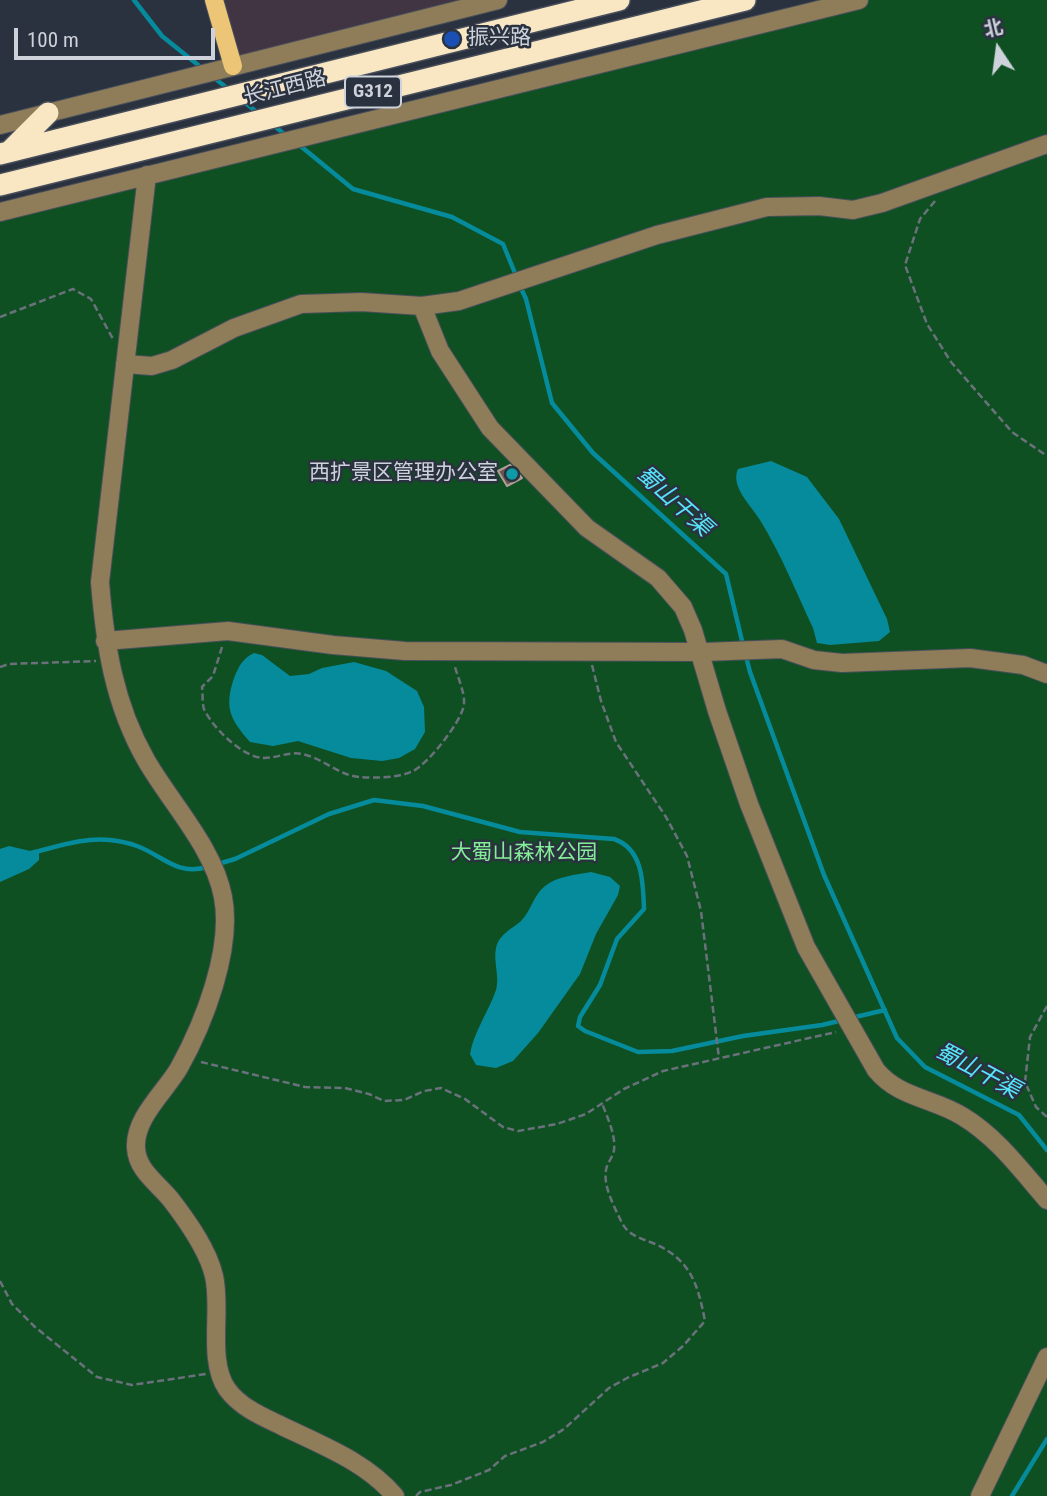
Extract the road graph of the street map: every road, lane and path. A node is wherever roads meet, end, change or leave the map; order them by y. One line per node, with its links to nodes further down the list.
1 (214, 0): 6 (main road)
2 (498, 0): 6 (street)
3 (619, 0): 10 (highway, 长江西路)
4 (745, 0): 12 (highway, 长江西路 / G312)
5 (859, 0): 11 (street)
6 (233, 66): 7 (street)
7 (48, 113): 8 (street); 10 (highway)
8 (0, 125)
9 (1047, 144): 15 (street)
10 (4, 153)
11 (147, 175): 14 (street); 17 (street)
12 (0, 185)
13 (939, 196): 18 (path)
14 (0, 212)
15 (422, 306): 17 (street); 23 (street)
16 (0, 317): 17 (path)
17 (126, 359): 20 (street)
18 (1047, 456)
19 (228, 631): 20 (street); 21 (street); 21 (path)
20 (105, 641): 24 (street)
21 (451, 651): 22 (street)
22 (588, 652): 23 (street); 30 (path)
23 (701, 652): 26 (street); 28 (street)
24 (110, 661): 25 (path); 29 (street)
25 (0, 667)
26 (1047, 674)
27 (1047, 1006): 32 (path)
28 (849, 1022): 30 (path); 33 (street)
29 (184, 1058): 31 (path); 36 (street)
30 (719, 1059): 31 (path)
31 (602, 1103): 38 (path)
32 (1047, 1117)
33 (1047, 1200)
34 (0, 1281): 36 (path)
35 (1047, 1357): 39 (street)
36 (219, 1372): 37 (street)
37 (395, 1496)
38 (416, 1496)
39 (980, 1496)

